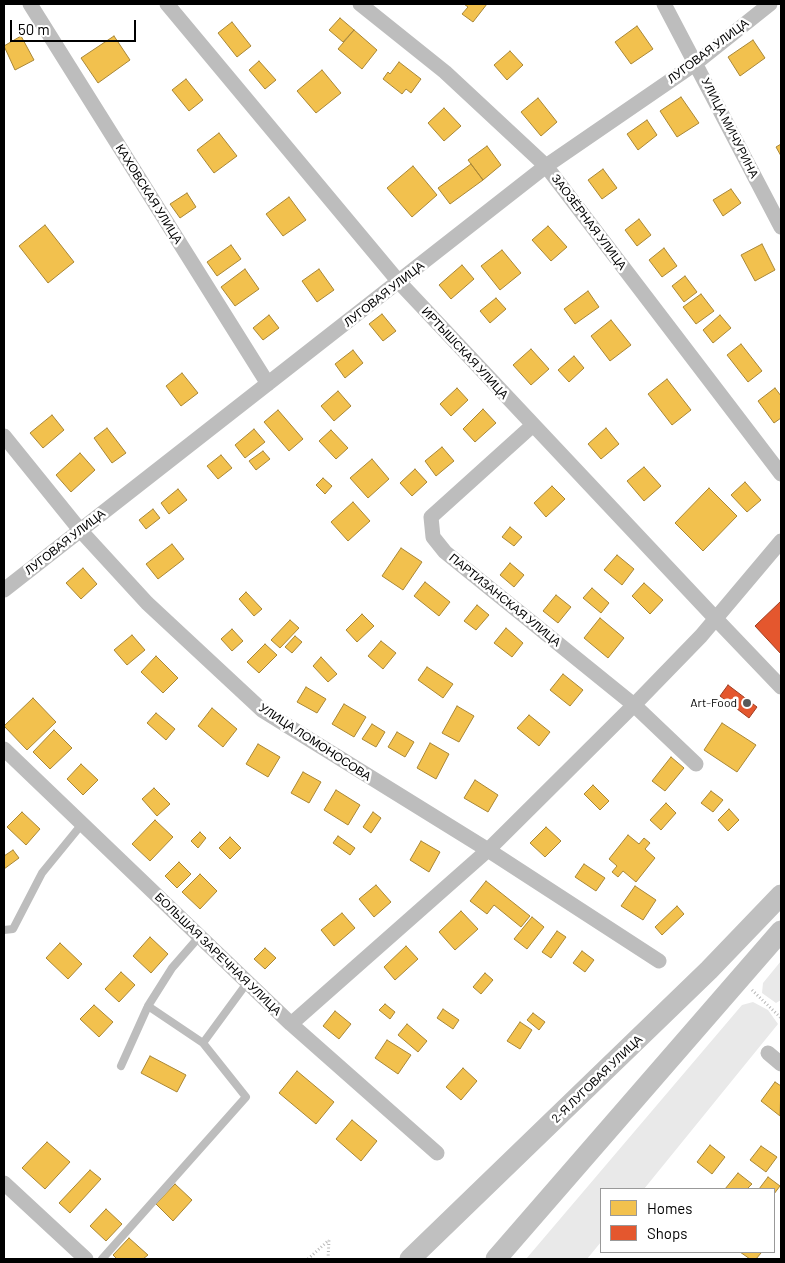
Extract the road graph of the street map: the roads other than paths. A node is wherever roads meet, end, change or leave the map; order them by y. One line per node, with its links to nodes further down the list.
1 (30, 4): 10 (street, КАХОВСКАЯ УЛИЦА)
2 (167, 4): 9 (street, ИРТЫШСКАЯ УЛИЦА)
3 (360, 4): 7 (street, ЗАОЗЁРНАЯ УЛИЦА)
4 (664, 4): 6 (street, УЛИЦА МИЧУРИНА)
5 (770, 4): 6 (street, ЛУГОВАЯ УЛИЦА)
6 (696, 63): 7 (street, ЛУГОВАЯ УЛИЦА); 8 (street, УЛИЦА МИЧУРИНА)
7 (546, 166): 9 (street, ЛУГОВАЯ УЛИЦА); 13 (street, ЗАОЗЁРНАЯ УЛИЦА)
8 (781, 227)
9 (399, 282): 10 (street, ЛУГОВАЯ УЛИЦА); 11 (street, ИРТЫШСКАЯ УЛИЦА)
10 (268, 384): 14 (street, ЛУГОВАЯ УЛИЦА)
11 (533, 425): 17 (street, ИРТЫШСКАЯ УЛИЦА); 19 (street, ПАРТИЗАНСКАЯ УЛИЦА)
12 (4, 436): 14 (street, УЛИЦА ЛОМОНОСОВА)
13 (781, 474)
14 (80, 530): 16 (street, ЛУГОВАЯ УЛИЦА); 23 (street, УЛИЦА ЛОМОНОСОВА)
15 (781, 541): 17 (street)
16 (4, 590)
17 (716, 619): 18 (street, ИРТЫШСКАЯ УЛИЦА); 19 (street)
18 (781, 686)
19 (634, 705): 21 (street, ПАРТИЗАНСКАЯ УЛИЦА); 23 (street)
20 (4, 749): 22 (street, БОЛЬШАЯ ЗАРЕЧНАЯ УЛИЦА)
21 (696, 764)
22 (82, 824): 25 (lane); 27 (street, БОЛЬШАЯ ЗАРЕЧНАЯ УЛИЦА)
23 (488, 850): 28 (street, УЛИЦА ЛОМОНОСОВА); 31 (street)
24 (781, 895): 40 (main road, 2-Я ЛУГОВАЯ УЛИЦА)
25 (4, 930)
26 (781, 931): 41 (main road)
27 (199, 937): 29 (street, БОЛЬШАЯ ЗАРЕЧНАЯ УЛИЦА); 30 (lane)
28 (659, 961)
29 (248, 983): 31 (street, БОЛЬШАЯ ЗАРЕЧНАЯ УЛИЦА); 32 (lane)
30 (148, 1006): 32 (lane); 35 (lane)
31 (291, 1024): 36 (street, БОЛЬШАЯ ЗАРЕЧНАЯ УЛИЦА)
32 (203, 1043): 39 (lane)
33 (768, 1053): 34 (street)
34 (781, 1064)
35 (121, 1066)
36 (437, 1153)
37 (4, 1183): 38 (street)
38 (86, 1259)
39 (102, 1259)
40 (410, 1259)
41 (496, 1259)

